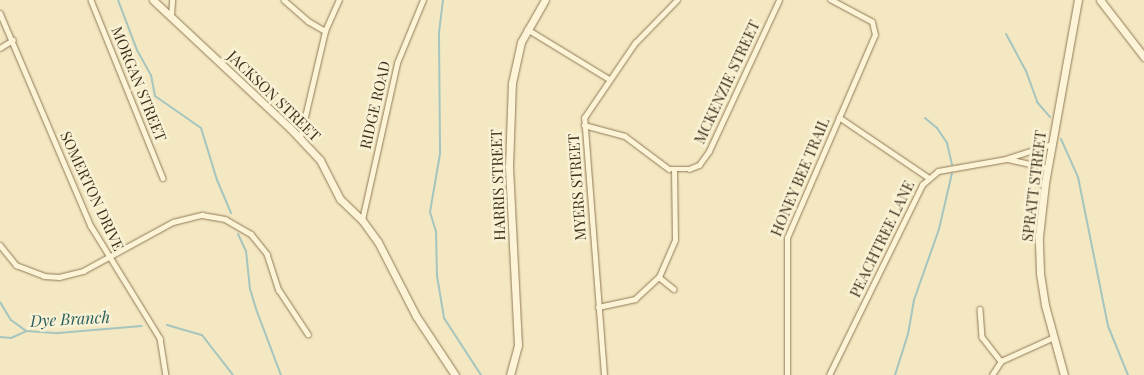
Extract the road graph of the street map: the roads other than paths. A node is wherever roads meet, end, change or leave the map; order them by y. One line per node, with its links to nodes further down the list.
1 (91, 0): 28 (street, MORGAN STREET)
2 (153, 0): 14 (street, JACKSON STREET)
3 (172, 0): 14 (street)
4 (284, 0): 16 (street)
5 (339, 0): 16 (street)
6 (424, 0): 30 (street, RIDGE ROAD)
7 (545, 0): 15 (street, HARRIS STREET)
8 (676, 0): 20 (street, MYERS STREET)
9 (779, 0): 27 (street, MCKENZIE STREET)
10 (831, 0): 21 (street, HONEY BEE TRAIL)
11 (1078, 0): 24 (street, SPRATT STREET)
12 (1100, 0): 19 (street)
13 (0, 13): 17 (street, SOMERTON DRIVE)
14 (170, 17): 23 (street, JACKSON STREET)
15 (527, 29): 20 (street); 42 (street, HARRIS STREET)
16 (325, 31): 23 (street)
17 (13, 40): 18 (street); 32 (street, SOMERTON DRIVE)
18 (0, 48)
19 (1144, 57)
20 (609, 79): 22 (street, MYERS STREET)
21 (839, 117): 29 (street); 44 (street, HONEY BEE TRAIL)
22 (584, 125): 27 (street); 35 (street, MYERS STREET)
23 (300, 138): 30 (street, JACKSON STREET)
24 (1052, 144): 25 (street, PEACHTREE LANE); 26 (street, SPRATT STREET)
25 (1006, 159): 26 (street); 29 (street, PEACHTREE LANE)
26 (1048, 168): 38 (street, SPRATT STREET)
27 (674, 170): 33 (street)
28 (163, 178)
29 (930, 178): 45 (street, PEACHTREE LANE)
30 (362, 220): 41 (street, JACKSON STREET)
31 (0, 245): 32 (street)
32 (108, 256): 37 (street); 40 (street, SOMERTON DRIVE)
33 (659, 277): 34 (street); 35 (street)
34 (674, 289)
35 (598, 307): 43 (street, MYERS STREET)
36 (980, 308): 39 (street)
37 (308, 334)
38 (1052, 338): 39 (street); 47 (street, SPRATT STREET)
39 (1000, 361): 46 (street)
40 (166, 375)
41 (455, 375)
42 (510, 375)
43 (604, 375)
44 (787, 375)
45 (829, 375)
46 (992, 375)
47 (1064, 375)

